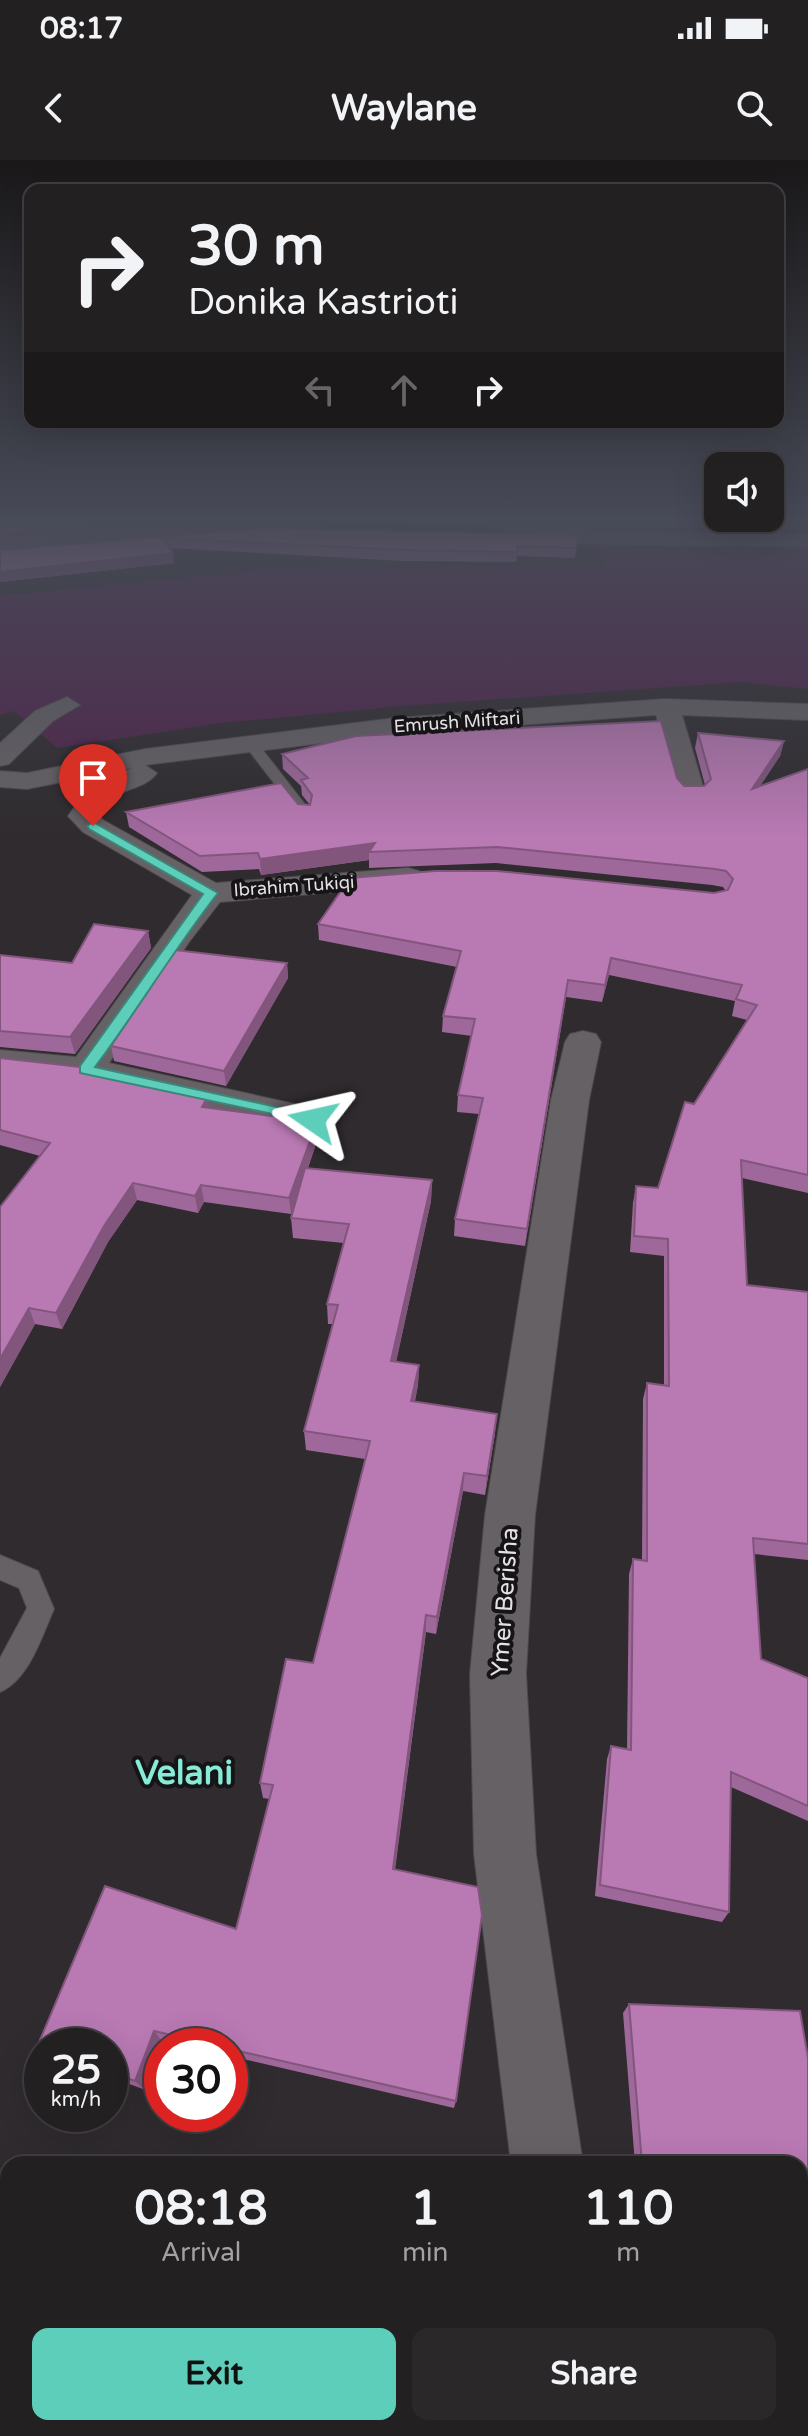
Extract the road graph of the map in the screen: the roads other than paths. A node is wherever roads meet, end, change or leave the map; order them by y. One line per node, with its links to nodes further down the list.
1 (665, 707): 2 (street, Emrush Miftari); 4 (street, Emrush Miftari); 7 (street)
2 (808, 712)
3 (0, 731): 5 (street)
4 (250, 743): 6 (street, Emrush Miftari); 8 (lane); 10 (street)
5 (0, 758)
6 (0, 779)
7 (691, 793)
8 (306, 815)
9 (435, 875): 10 (street, Ibrahim Tukiqi)
10 (211, 893): 13 (street)
11 (583, 1042): 17 (street, Ymer Berisha)
12 (0, 1061): 13 (street)
13 (86, 1069): 14 (street)
14 (313, 1120)
15 (0, 1567): 16 (lane)
16 (0, 1678)
17 (546, 2156)

